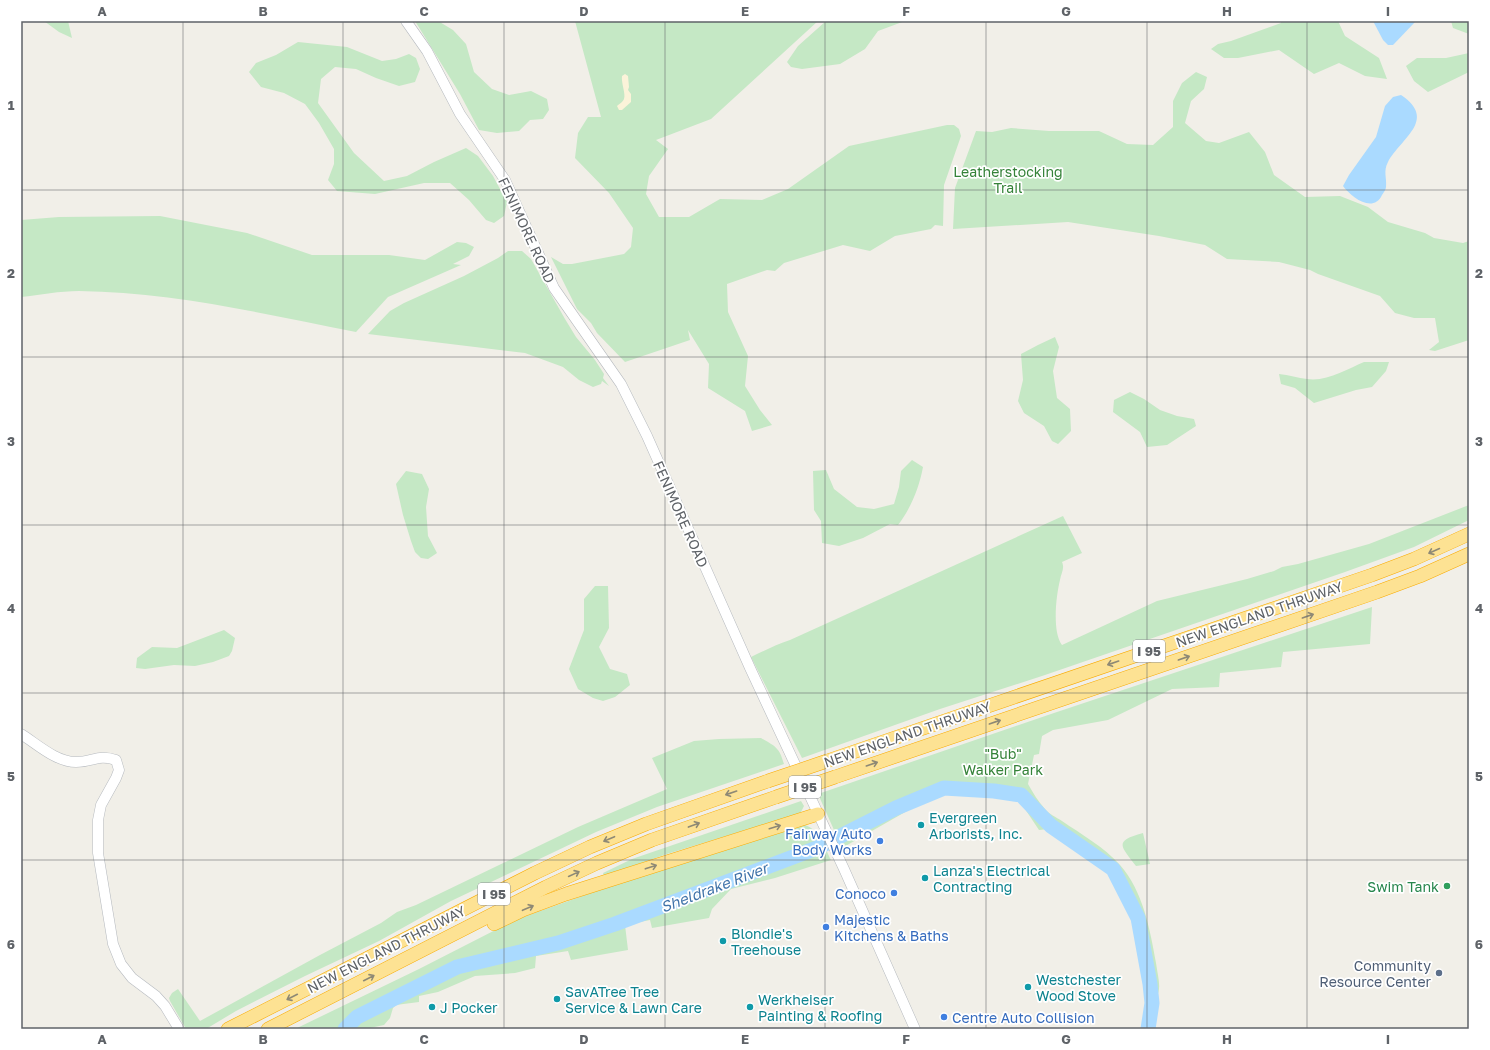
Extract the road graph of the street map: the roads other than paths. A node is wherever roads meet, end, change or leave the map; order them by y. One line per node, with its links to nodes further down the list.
1 (406, 21): 5 (street, FENIMORE ROAD)
2 (1469, 534): 8 (highway, NEW ENGLAND THRUWAY / I 95, one-way to 8, bridge)
3 (1469, 554): 6 (highway, NEW ENGLAND THRUWAY / I 95, one-way to 3, bridge)
4 (21, 734): 7 (street)
5 (818, 814): 6 (highway, one-way to 5); 10 (street, FENIMORE ROAD)
6 (414, 955): 9 (highway, NEW ENGLAND THRUWAY / I 95, one-way to 6)
7 (177, 1025)
8 (228, 1029)
9 (268, 1029)
10 (915, 1029)

